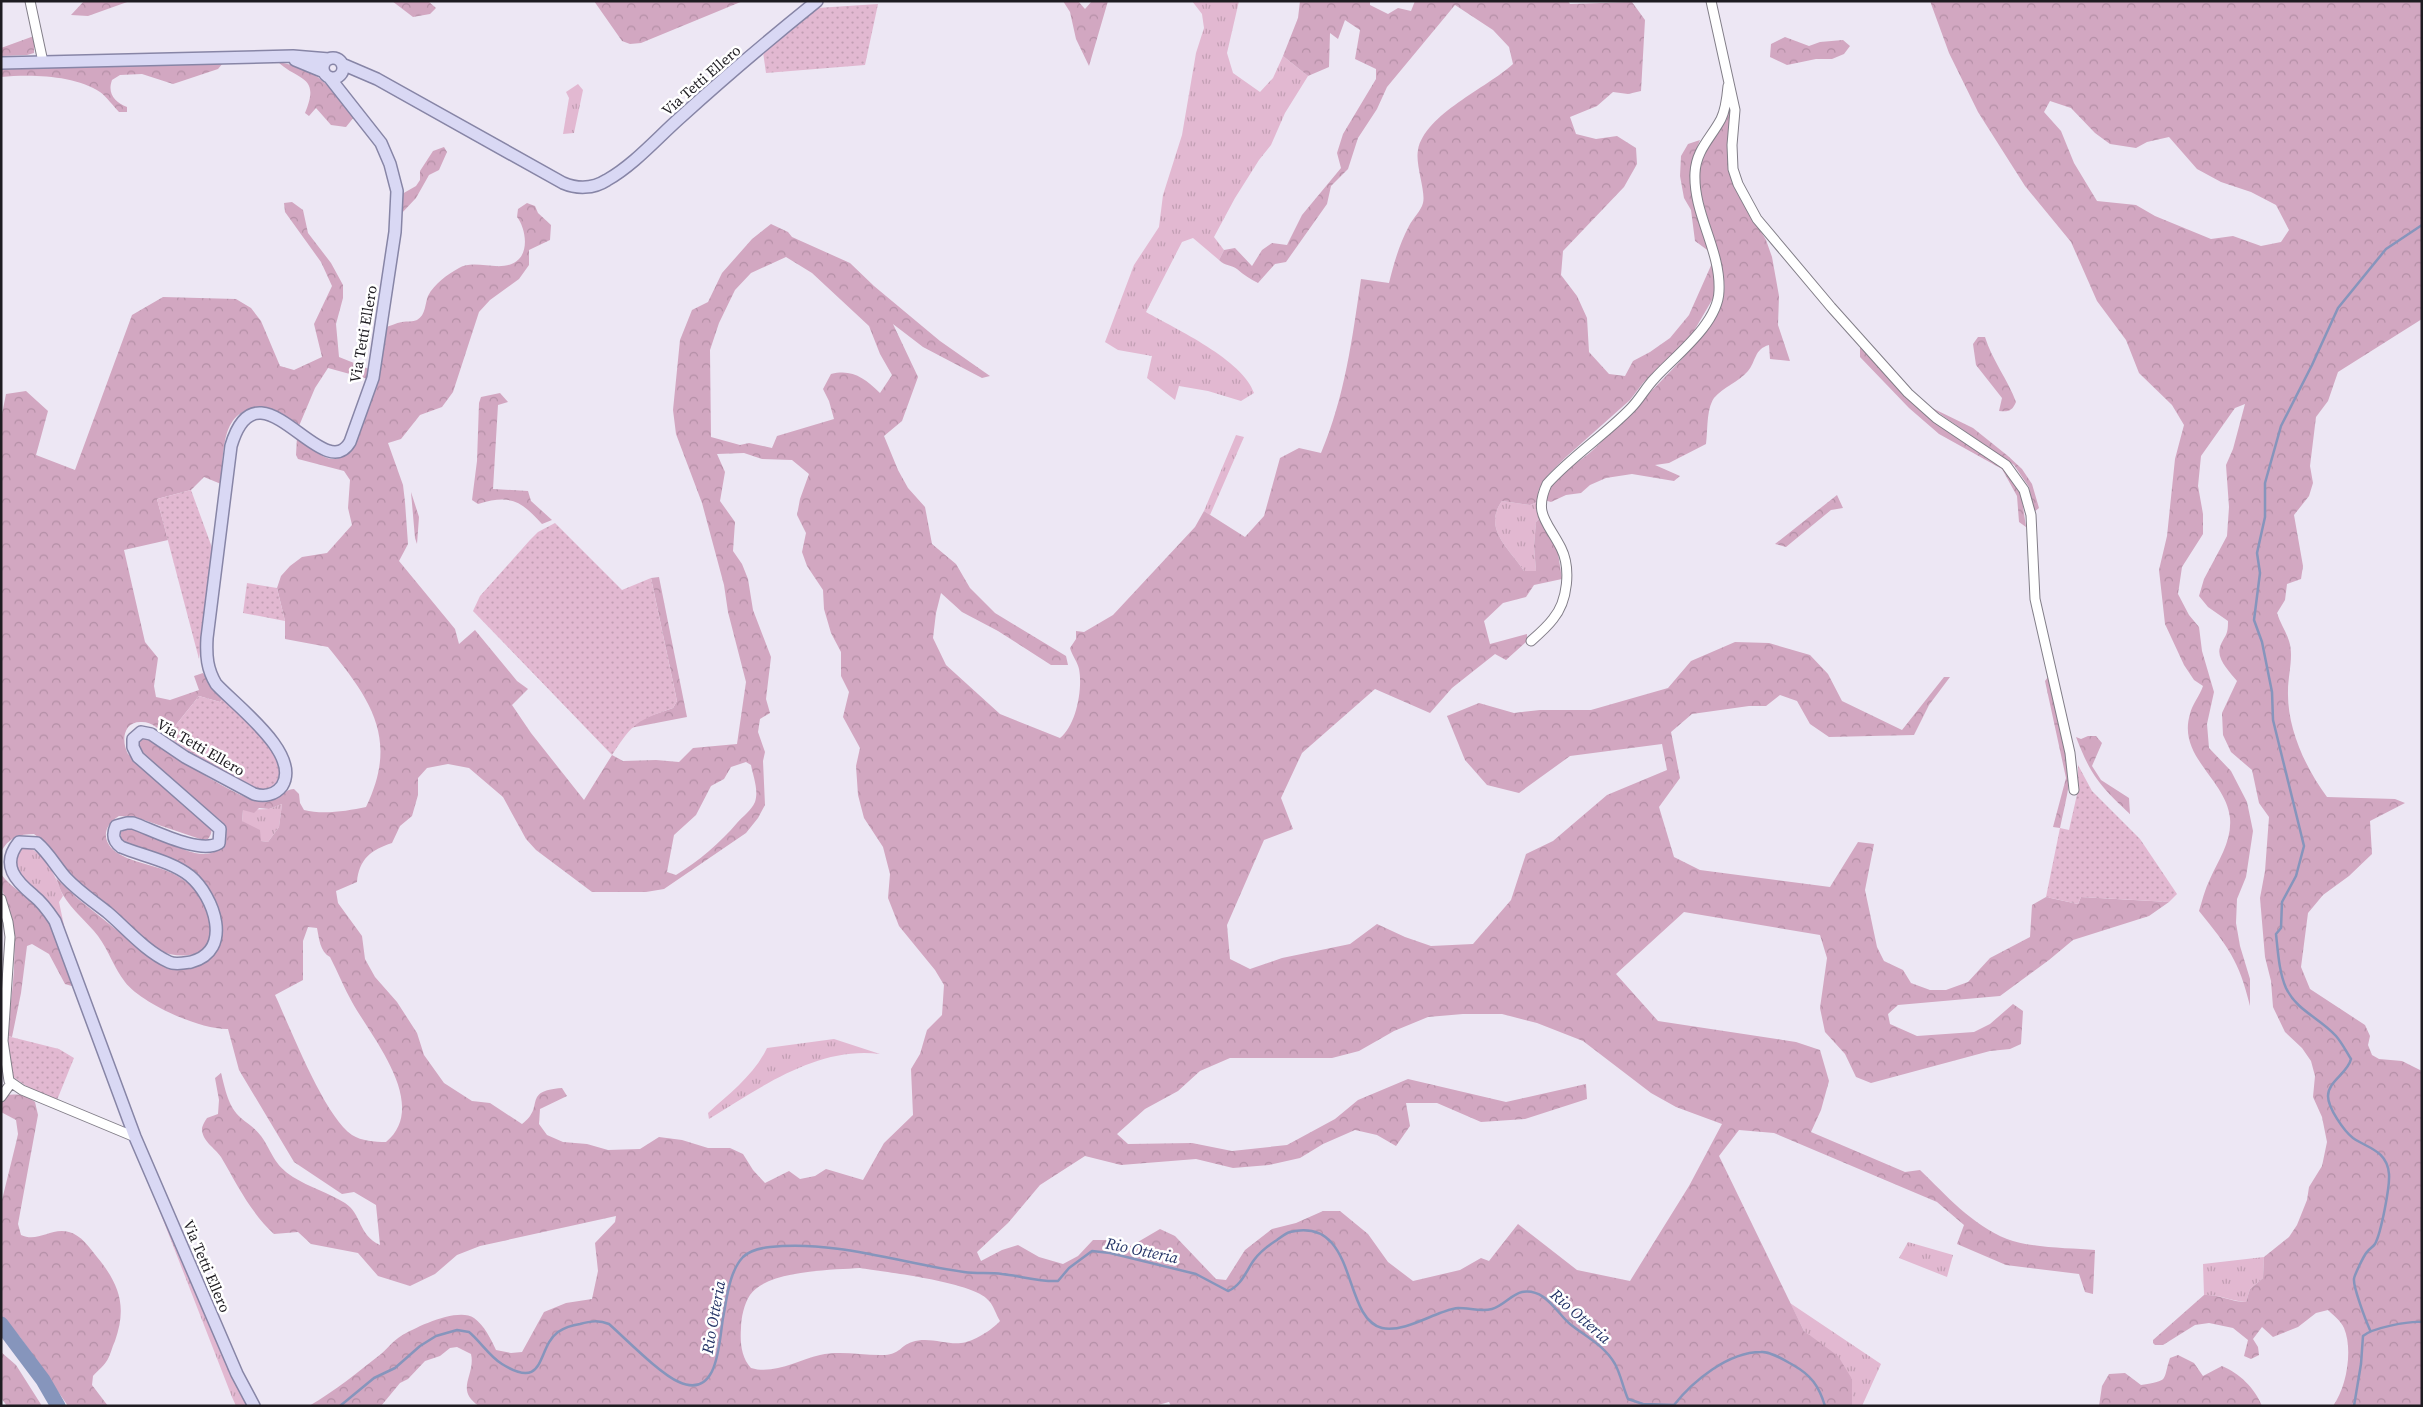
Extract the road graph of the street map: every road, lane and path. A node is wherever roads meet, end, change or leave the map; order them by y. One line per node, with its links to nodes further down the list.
1 (30, 1): 5 (street)
2 (817, 1): 7 (main road, Via Tetti Ellero)
3 (1710, 1): 8 (street)
4 (281, 57): 5 (main road, Via Tetti Ellero); 7 (main road, Via Tetti Ellero); 7 (main road, Via Tetti Ellero)
5 (43, 62): 6 (main road, Via Tetti Ellero)
6 (1, 63)
7 (335, 72): 14 (main road, Via Tetti Ellero)
8 (1728, 73): 9 (street); 10 (street)
9 (1531, 641)
10 (2074, 790)
11 (1, 899): 12 (street)
12 (11, 1083): 13 (street); 14 (street)
13 (1, 1097)
14 (135, 1137): 15 (main road, Via Tetti Ellero)
15 (254, 1406)

